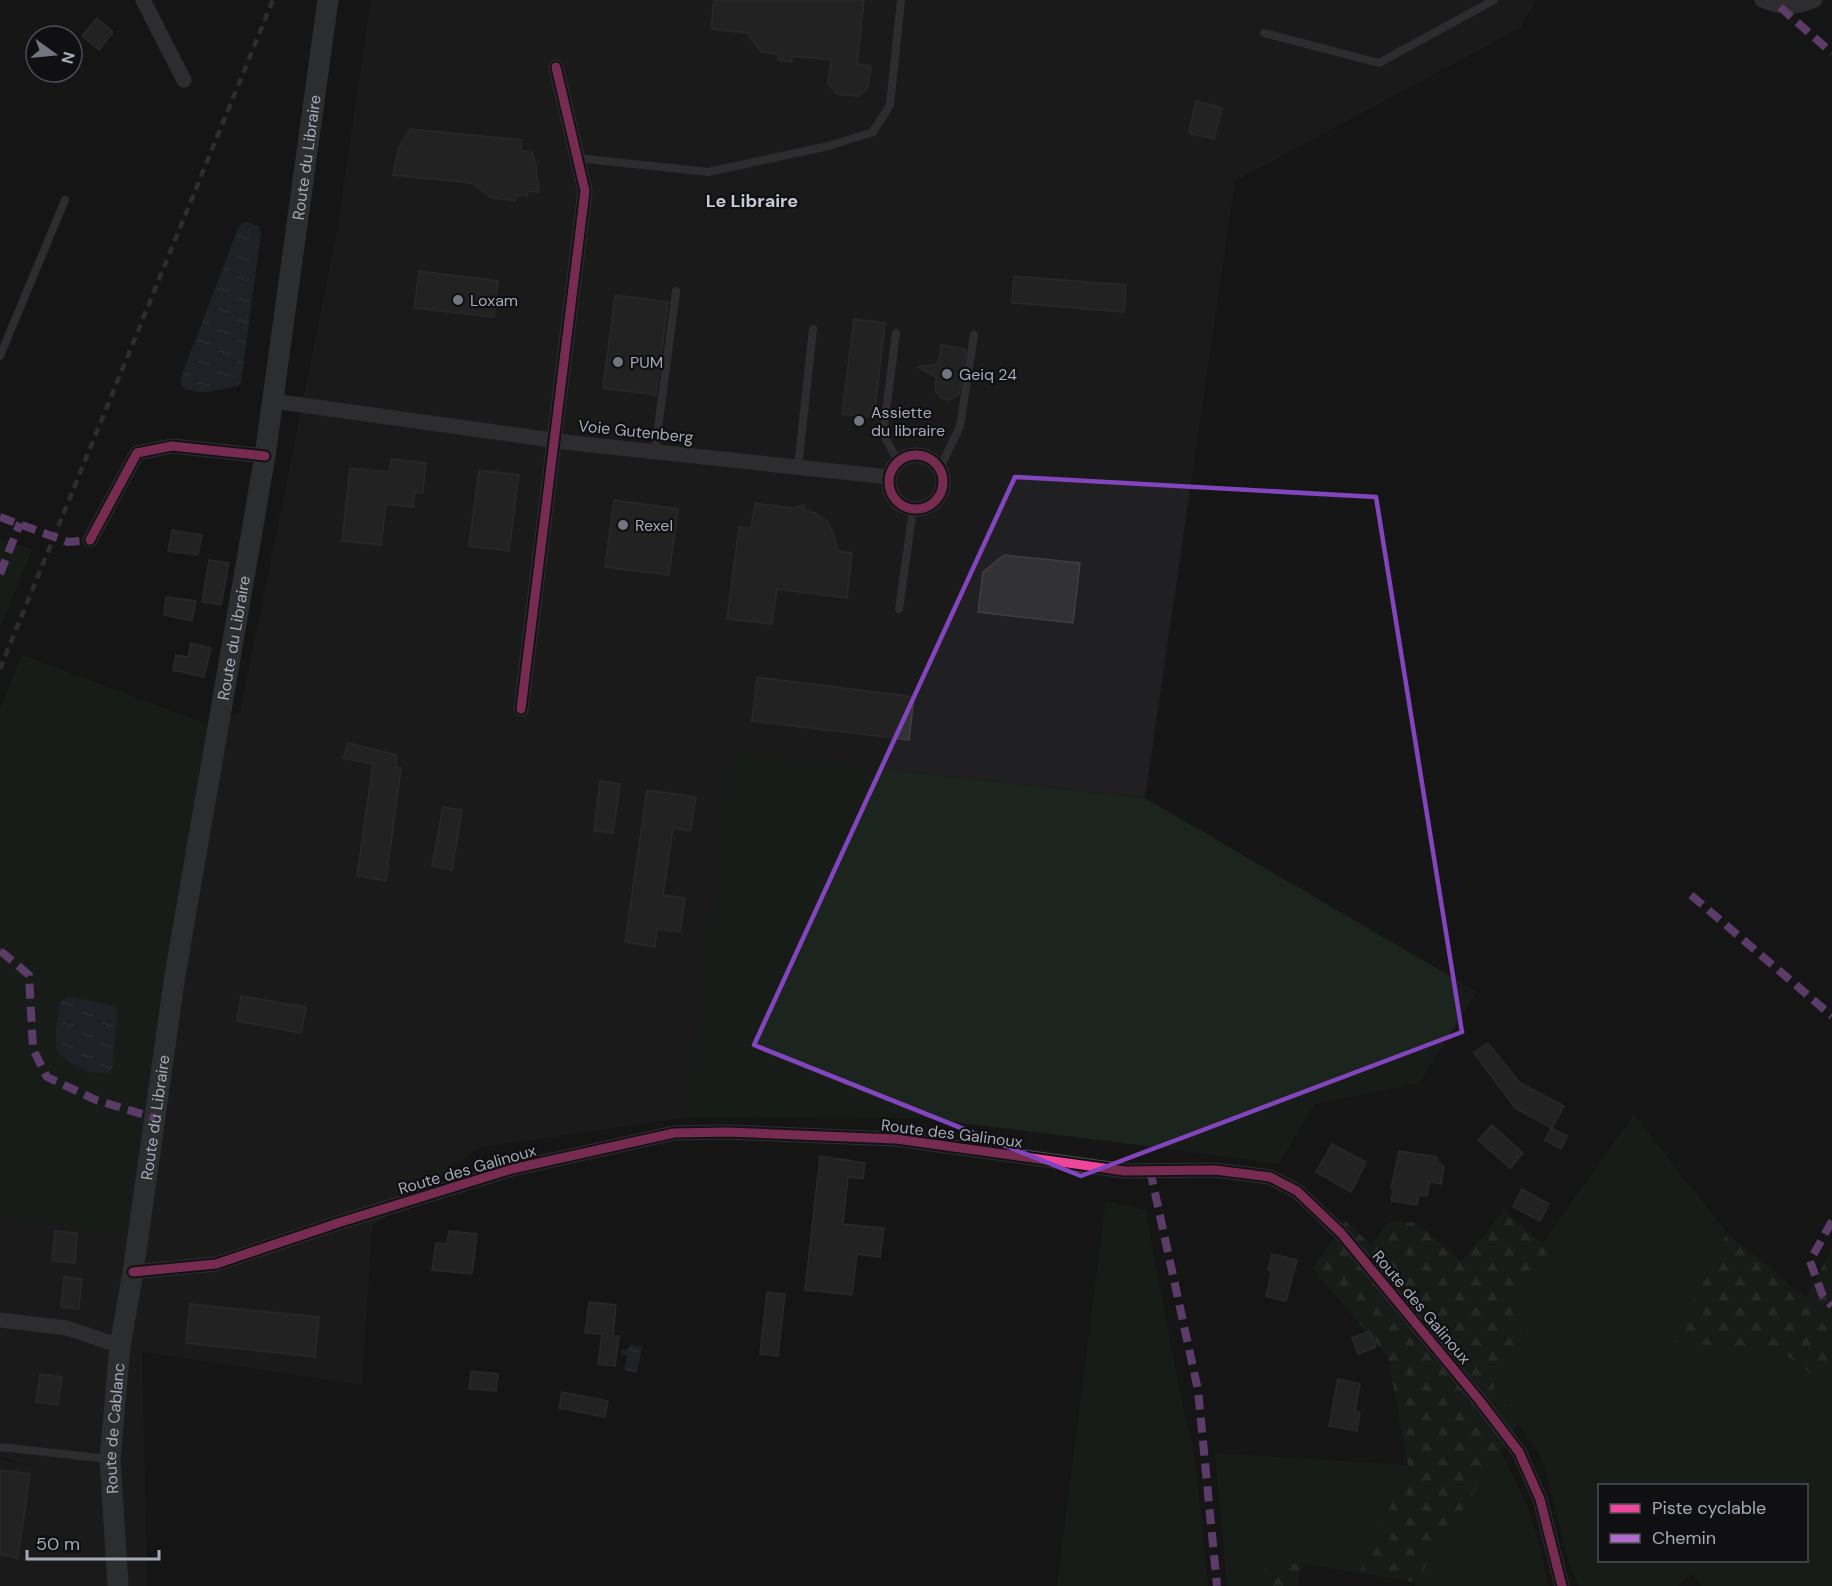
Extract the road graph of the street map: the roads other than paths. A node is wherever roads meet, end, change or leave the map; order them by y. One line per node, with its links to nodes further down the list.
1 (143, 0): 9 (street)
2 (328, 0): 17 (main road, Route du Libraire)
3 (901, 0): 10 (lane)
4 (1494, 0): 7 (lane)
5 (1762, 0): 6 (street)
6 (1815, 0)
7 (1264, 33)
8 (556, 67): 10 (street)
9 (184, 80)
10 (577, 158): 18 (street)
11 (65, 200): 16 (lane)
12 (676, 291): 19 (lane)
13 (813, 329): 22 (lane)
14 (896, 333): 21 (lane)
15 (974, 335): 23 (lane)
16 (0, 356)
17 (273, 401): 18 (street, Voie Gutenberg); 20 (main road, Route du Libraire)
18 (555, 440): 19 (street, Voie Gutenberg); 28 (street)
19 (655, 451): 22 (street, Voie Gutenberg)
20 (265, 456): 26 (street); 29 (main road, Route du Libraire)
21 (898, 461): 23 (street); 24 (street)
22 (798, 467): 24 (street, Voie Gutenberg)
23 (940, 468): 25 (street)
24 (889, 477): 25 (street)
25 (913, 510): 27 (lane)
26 (90, 540)
27 (899, 609)
28 (521, 709)
29 (133, 1272): 31 (main road, Route de Cablanc); 35 (street, Route des Galinoux)
30 (0, 1320): 31 (street)
31 (120, 1346): 33 (main road, Route de Cablanc)
32 (0, 1447): 33 (lane)
33 (110, 1459): 34 (main road, Route de Cablanc)
34 (118, 1586)
35 (1562, 1586)

